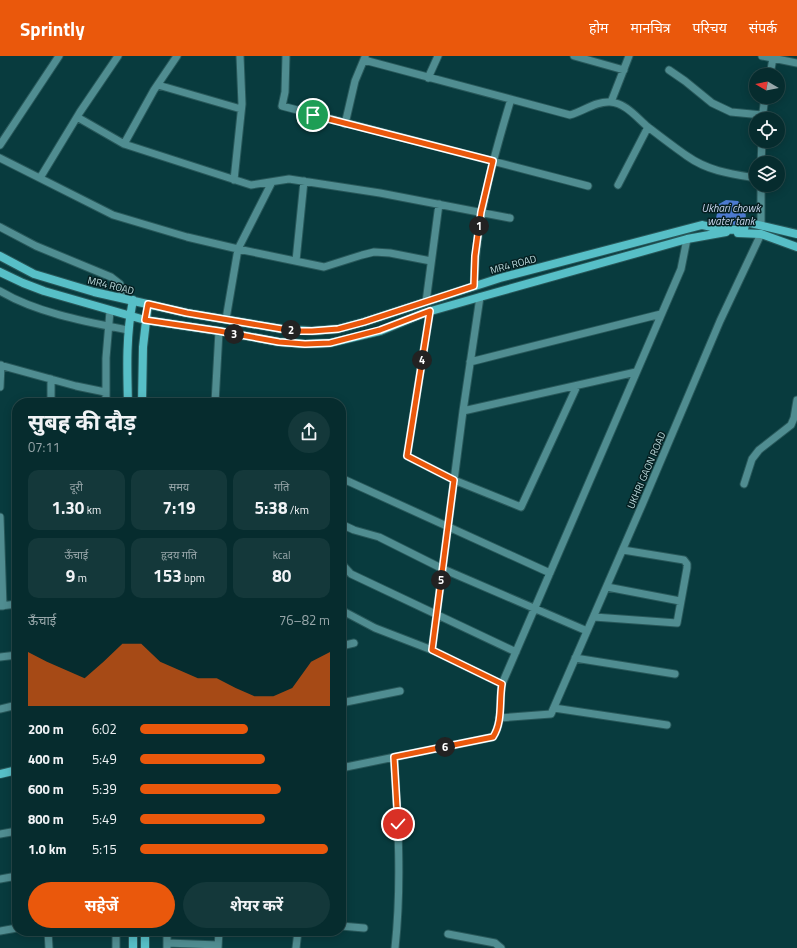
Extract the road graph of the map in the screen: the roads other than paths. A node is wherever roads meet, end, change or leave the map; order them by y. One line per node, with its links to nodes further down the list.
1 (59, 56): 26 (street)
2 (118, 56): 22 (street)
3 (177, 56): 17 (street)
4 (240, 56): 20 (street)
5 (286, 56): 23 (street)
6 (438, 56): 16 (street)
7 (574, 56): 14 (street)
8 (628, 56): 14 (street)
9 (762, 56): 11 (street)
10 (365, 58): 16 (street); 23 (street)
11 (773, 58): 12 (street); 13 (street)
12 (797, 64)
13 (771, 68)
14 (624, 70): 19 (street)
15 (669, 70): 21 (street)
16 (428, 78): 18 (street)
17 (158, 84): 20 (street); 25 (street)
18 (511, 99): 19 (street); 28 (street)
19 (611, 102): 24 (street)
20 (241, 109): 31 (street)
21 (749, 115)
22 (77, 117): 25 (street); 30 (street)
23 (345, 124): 28 (street)
24 (648, 127): 29 (street); 34 (street)
25 (124, 144): 31 (street)
26 (0, 145)
27 (0, 158): 30 (street)
28 (493, 161): 35 (street); 38 (street)
29 (749, 177)
30 (40, 178): 46 (street)
31 (234, 180): 32 (street)
32 (272, 182): 33 (street); 46 (street)
33 (304, 182): 37 (street); 48 (street)
34 (618, 185)
35 (588, 186)
36 (761, 192): 40 (street)
37 (439, 204): 38 (street); 49 (street)
38 (481, 212): 39 (street); 51 (street)
39 (510, 218)
40 (761, 224): 43 (street, MR4 ROAD); 51 (street, MR4 ROAD)
41 (0, 227): 54 (street)
42 (761, 234): 44 (street); 45 (street); 87 (street, UKHRI GAON ROAD)
43 (797, 234)
44 (687, 239): 53 (street); 60 (street)
45 (797, 247)
46 (238, 249): 48 (street); 62 (street)
47 (0, 256): 54 (street, MR4 ROAD)
48 (296, 261): 49 (street)
49 (431, 261): 56 (street)
50 (0, 272): 58 (street)
51 (474, 286): 56 (street, MR4 ROAD)
52 (0, 291): 64 (street)
53 (480, 297): 59 (street); 67 (street)
54 (122, 298): 55 (street, MR4 ROAD)
55 (133, 300): 57 (street, MR4 ROAD); 61 (street)
56 (426, 302): 62 (street, MR4 ROAD)
57 (148, 304): 62 (street, MR4 ROAD); 63 (street)
58 (110, 311): 61 (street); 64 (street)
59 (430, 311): 66 (street); 82 (street)
60 (661, 314): 67 (street); 69 (street)
61 (130, 316): 63 (street); 65 (street)
62 (226, 319)
63 (145, 320): 66 (street); 77 (street)
64 (110, 327): 65 (street); 73 (street)
65 (128, 330): 76 (street)
66 (219, 331): 78 (street)
67 (470, 362): 80 (street)
68 (0, 365): 70 (street); 72 (street)
69 (636, 372): 71 (street); 90 (street)
70 (51, 379): 73 (street); 74 (street)
71 (577, 386): 80 (street); 82 (street)
72 (0, 387)
73 (105, 392): 75 (street)
74 (51, 398)
75 (106, 398)
76 (128, 398)
77 (142, 398)
78 (215, 398)
79 (797, 400): 83 (street)
80 (463, 411): 82 (street)
81 (346, 480): 86 (street)
82 (454, 480): 86 (street)
83 (744, 484)
84 (0, 517): 94 (street)
85 (346, 526): 89 (street)
86 (448, 526): 89 (street); 90 (street)
87 (623, 550): 91 (street, UKHRI GAON ROAD); 92 (street)
88 (346, 568): 97 (street)
89 (443, 569): 95 (street); 97 (street)
90 (550, 573): 95 (street)
91 (607, 587): 92 (street); 98 (street, UKHRI GAON ROAD)
92 (680, 601): 98 (street)
93 (12, 605): 94 (street)
94 (1, 606)
95 (534, 608): 99 (street); 103 (street)
96 (346, 613): 102 (street)
97 (437, 614): 102 (street); 103 (street)
98 (594, 617): 99 (street, UKHRI GAON ROAD)
99 (587, 631): 106 (street, UKHRI GAON ROAD)
100 (354, 643): 101 (street)
101 (346, 645)
102 (432, 650): 108 (street)
103 (516, 652): 108 (street)
104 (12, 656): 105 (street)
105 (0, 657)
106 (576, 658): 107 (street); 113 (street, UKHRI GAON ROAD)
107 (674, 674)
108 (502, 684): 114 (street)
109 (400, 691): 110 (street)
110 (346, 702)
111 (12, 707): 112 (street)
112 (0, 709)
113 (553, 711): 114 (street); 115 (street)
114 (499, 718): 116 (street)
115 (667, 725)
116 (394, 757): 117 (street); 142 (street)
117 (346, 767)
118 (12, 771): 119 (street)
119 (0, 774)
120 (12, 832): 121 (street)
121 (0, 834)
122 (12, 877): 123 (street)
123 (0, 879)
124 (346, 926): 125 (street)
125 (364, 928)
126 (12, 929): 127 (street)
127 (0, 931)
128 (448, 934): 143 (street)
129 (48, 936): 137 (street)
130 (116, 936): 138 (street)
131 (133, 936): 139 (street)
132 (144, 936): 140 (street)
133 (219, 936): 136 (street)
134 (297, 936): 141 (street)
135 (167, 946): 136 (street)
136 (218, 946)
137 (49, 948)
138 (116, 948)
139 (133, 948)
140 (145, 948)
141 (296, 948)
142 (395, 948)
143 (501, 948)

